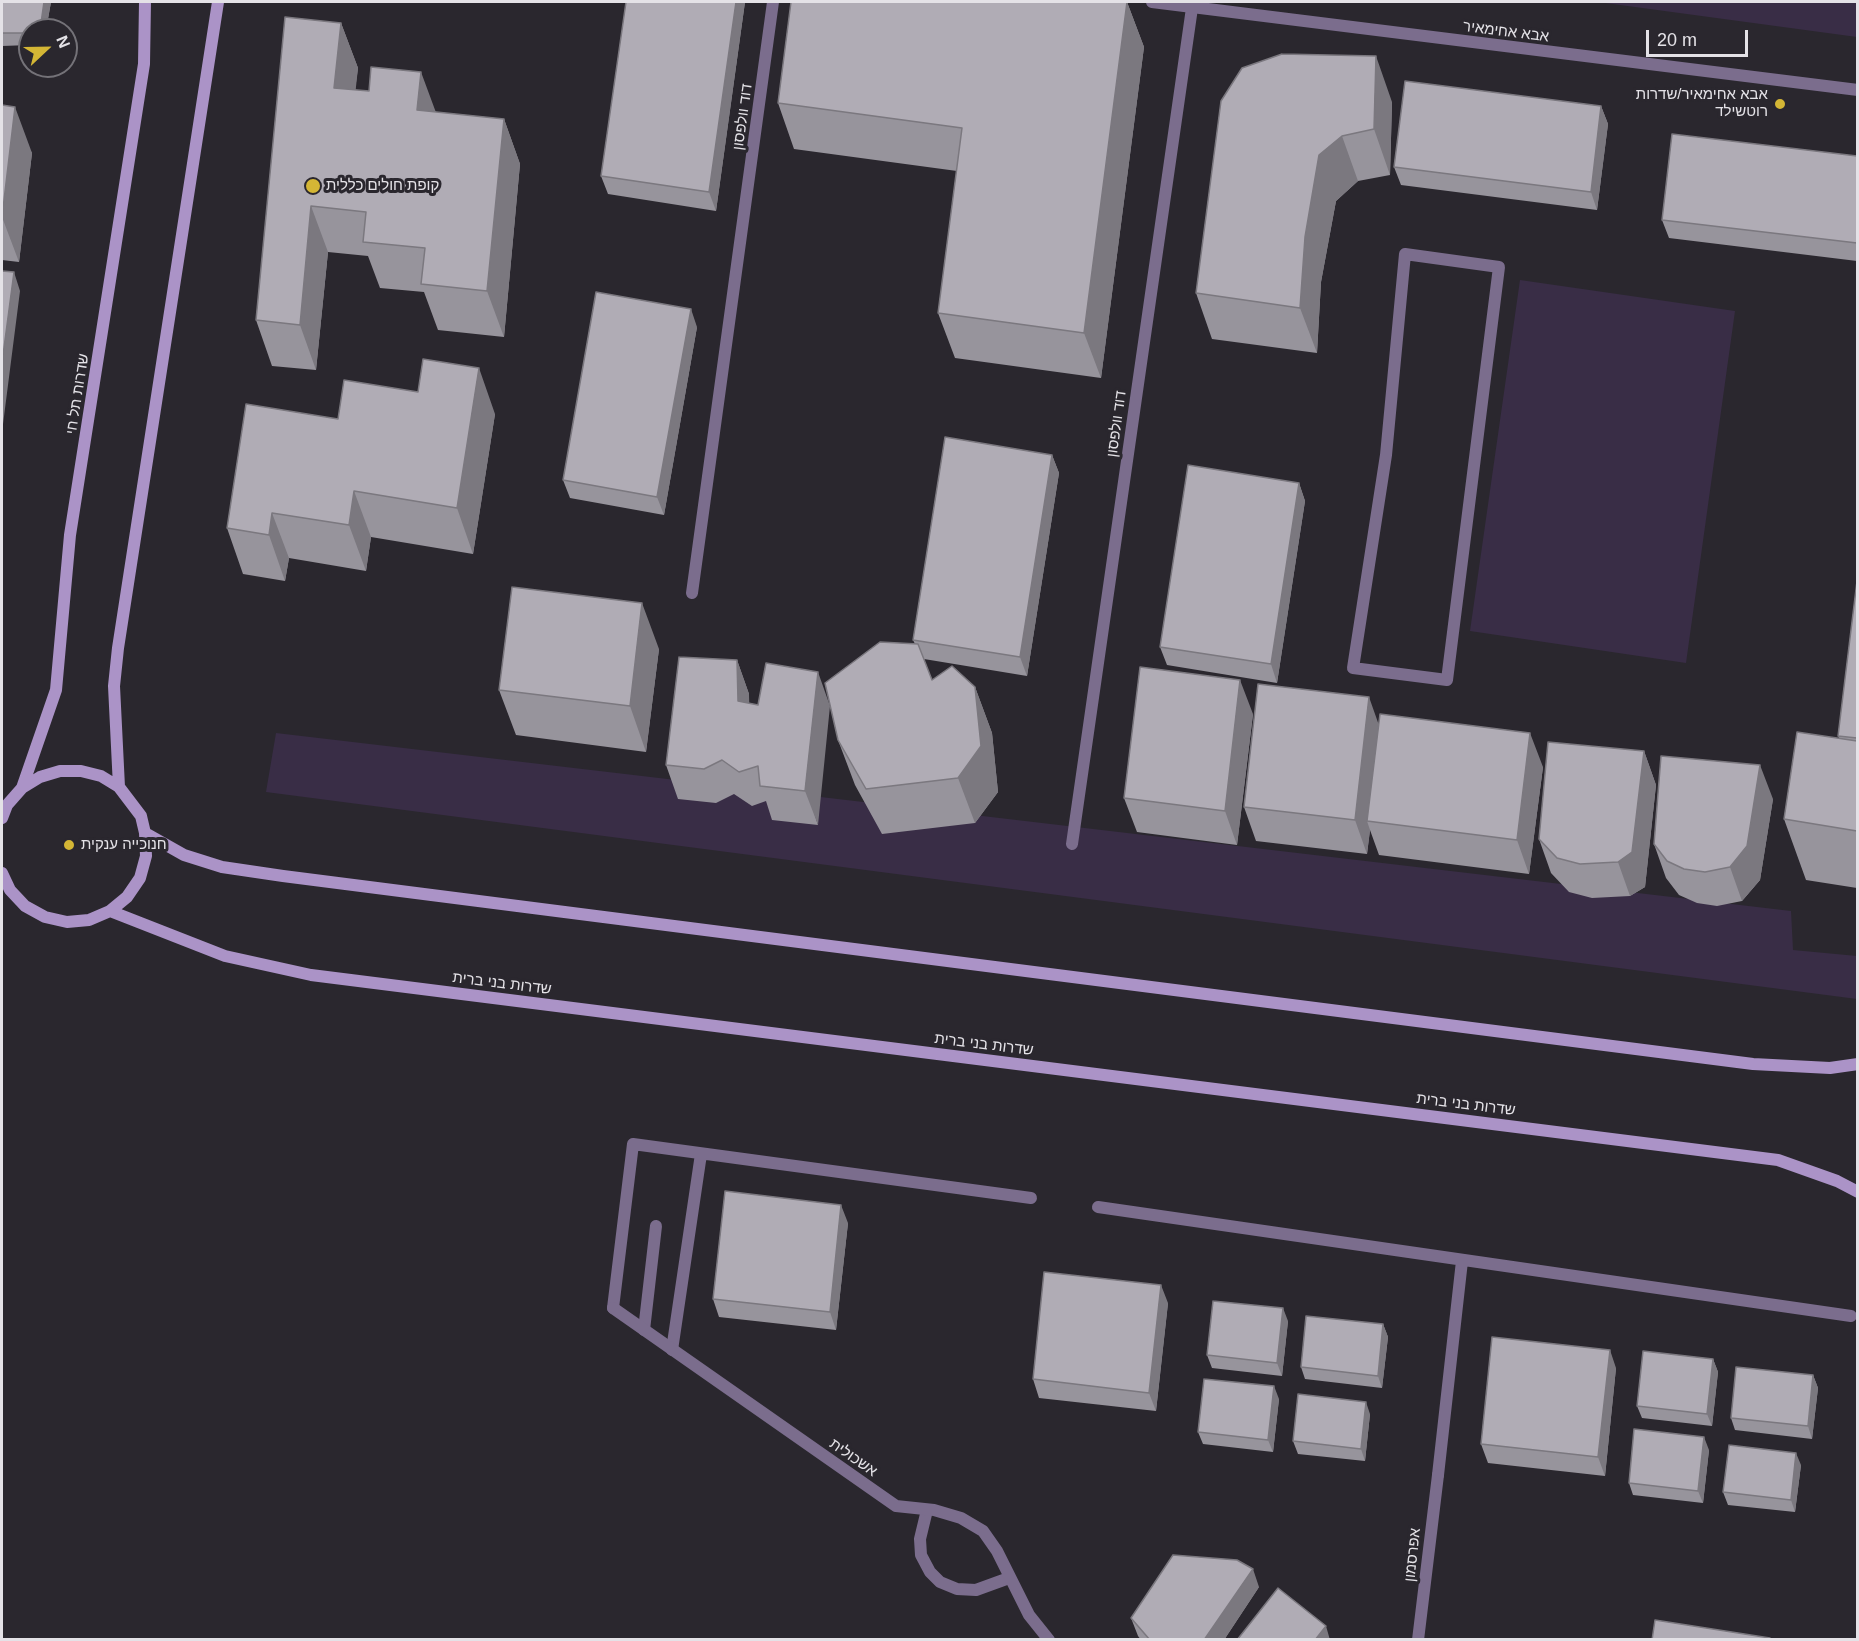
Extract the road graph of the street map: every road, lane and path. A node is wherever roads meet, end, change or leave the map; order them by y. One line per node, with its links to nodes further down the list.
1 (145, 2): 10 (main road, שדרות תל חי)
2 (218, 2): 9 (main road)
3 (773, 2): 8 (street, דוד וולפסון)
4 (1152, 2): 5 (street, אבא אחימאיר)
5 (1192, 8): 6 (street, אבא אחימאיר); 13 (street, דוד וולפסון)
6 (1857, 90)
7 (1405, 255): 7 (street)
8 (692, 593)
9 (119, 787): 10 (main road); 12 (main road)
10 (22, 788): 11 (main road)
11 (3, 813)
12 (145, 834): 15 (main road); 16 (main road)
13 (1072, 844)
14 (2, 873): 15 (main road)
15 (110, 911): 18 (main road, שדרות בני ברית)
16 (1857, 1064)
17 (701, 1154): 19 (street); 24 (street, אשכולית); 25 (street)
18 (1857, 1192)
19 (1031, 1198)
20 (1098, 1207): 22 (street)
21 (656, 1226): 24 (street)
22 (1462, 1261): 23 (street); 29 (street, אפרסמון)
23 (1851, 1316)
24 (644, 1330): 25 (street, אשכולית)
25 (672, 1350): 26 (street, אשכולית)
26 (927, 1510): 27 (street, אשכולית); 27 (street)
27 (1009, 1578): 28 (street, אשכולית)
28 (1049, 1640)
29 (1418, 1640)

